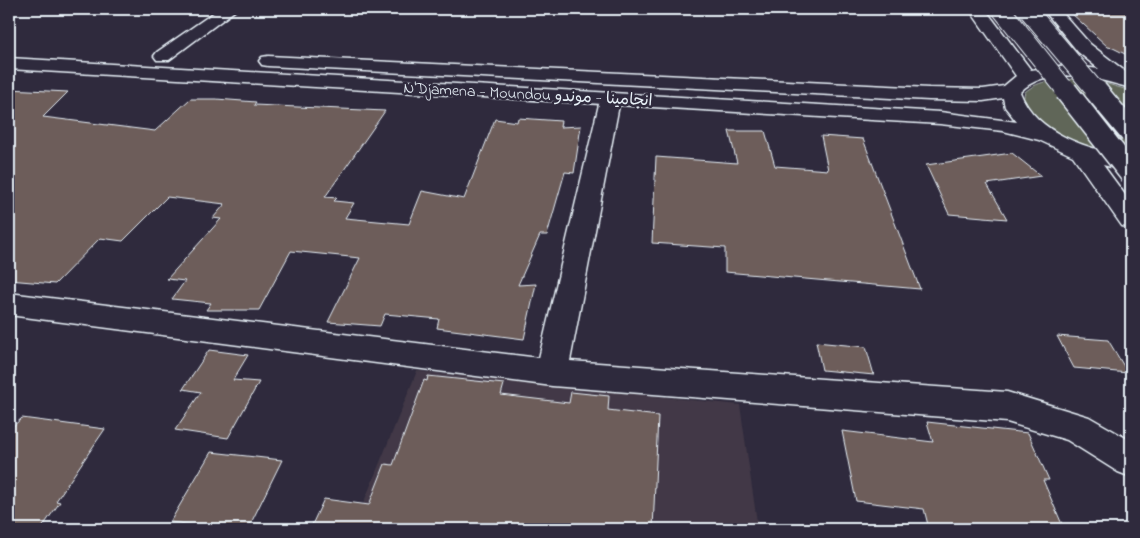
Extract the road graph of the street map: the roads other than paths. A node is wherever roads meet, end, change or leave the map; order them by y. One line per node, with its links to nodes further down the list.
1 (229, 9): 7 (main road)
2 (977, 9): 9 (main road)
3 (1001, 9): 17 (main road, bridge)
4 (1028, 9): 13 (main road, bridge)
5 (1051, 9): 10 (main road)
6 (9, 48): 7 (main road, N'Djamena - Moundou انجامينا - موندو)
7 (163, 56): 11 (main road, N'Djamena - Moundou انجامينا - موندو)
8 (9, 64): 12 (main road, N'Djamena - Moundou انجامينا - موندو)
9 (1026, 76): 10 (main road); 11 (main road)
10 (1128, 81)
11 (1010, 91): 14 (main road)
12 (610, 100): 14 (main road, N'Djamena - Moundou انجامينا - موندو); 20 (main road)
13 (1131, 133)
14 (1047, 135): 15 (main road)
15 (1082, 151): 16 (main road); 18 (main road)
16 (1131, 165)
17 (1131, 174)
18 (1131, 220)
19 (9, 304): 20 (main road)
20 (552, 373): 21 (main road)
21 (1131, 460)

